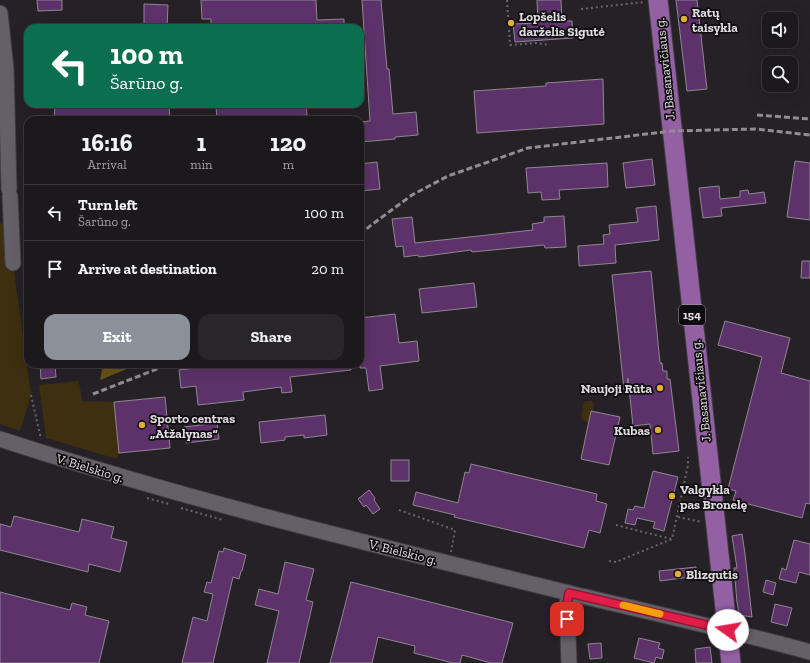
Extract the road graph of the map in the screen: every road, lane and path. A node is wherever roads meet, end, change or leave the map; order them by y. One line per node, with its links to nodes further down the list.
1 (507, 0): 5 (path)
2 (654, 0): 3 (path); 14 (main road, J. Basanavičiaus g. / 154)
3 (581, 9)
4 (0, 13): 6 (street)
5 (550, 45)
6 (13, 263)
7 (32, 395): 9 (path)
8 (0, 439): 9 (street, V. Bielskio g.)
9 (44, 453): 18 (street, V. Bielskio g.)
10 (688, 457): 12 (path)
11 (399, 510): 15 (path)
12 (678, 517): 14 (path); 16 (path)
13 (616, 525): 16 (path)
14 (716, 525): 19 (main road, J. Basanavičiaus g. / 154)
15 (453, 539)
16 (672, 539): 17 (path)
17 (609, 561)
18 (569, 593): 19 (street, V. Bielskio g.); 21 (street)
19 (728, 630): 20 (street, V. Bielskio g.); 22 (main road, J. Basanavičiaus g. / 154)
20 (810, 652)
21 (569, 663)
22 (731, 663)

